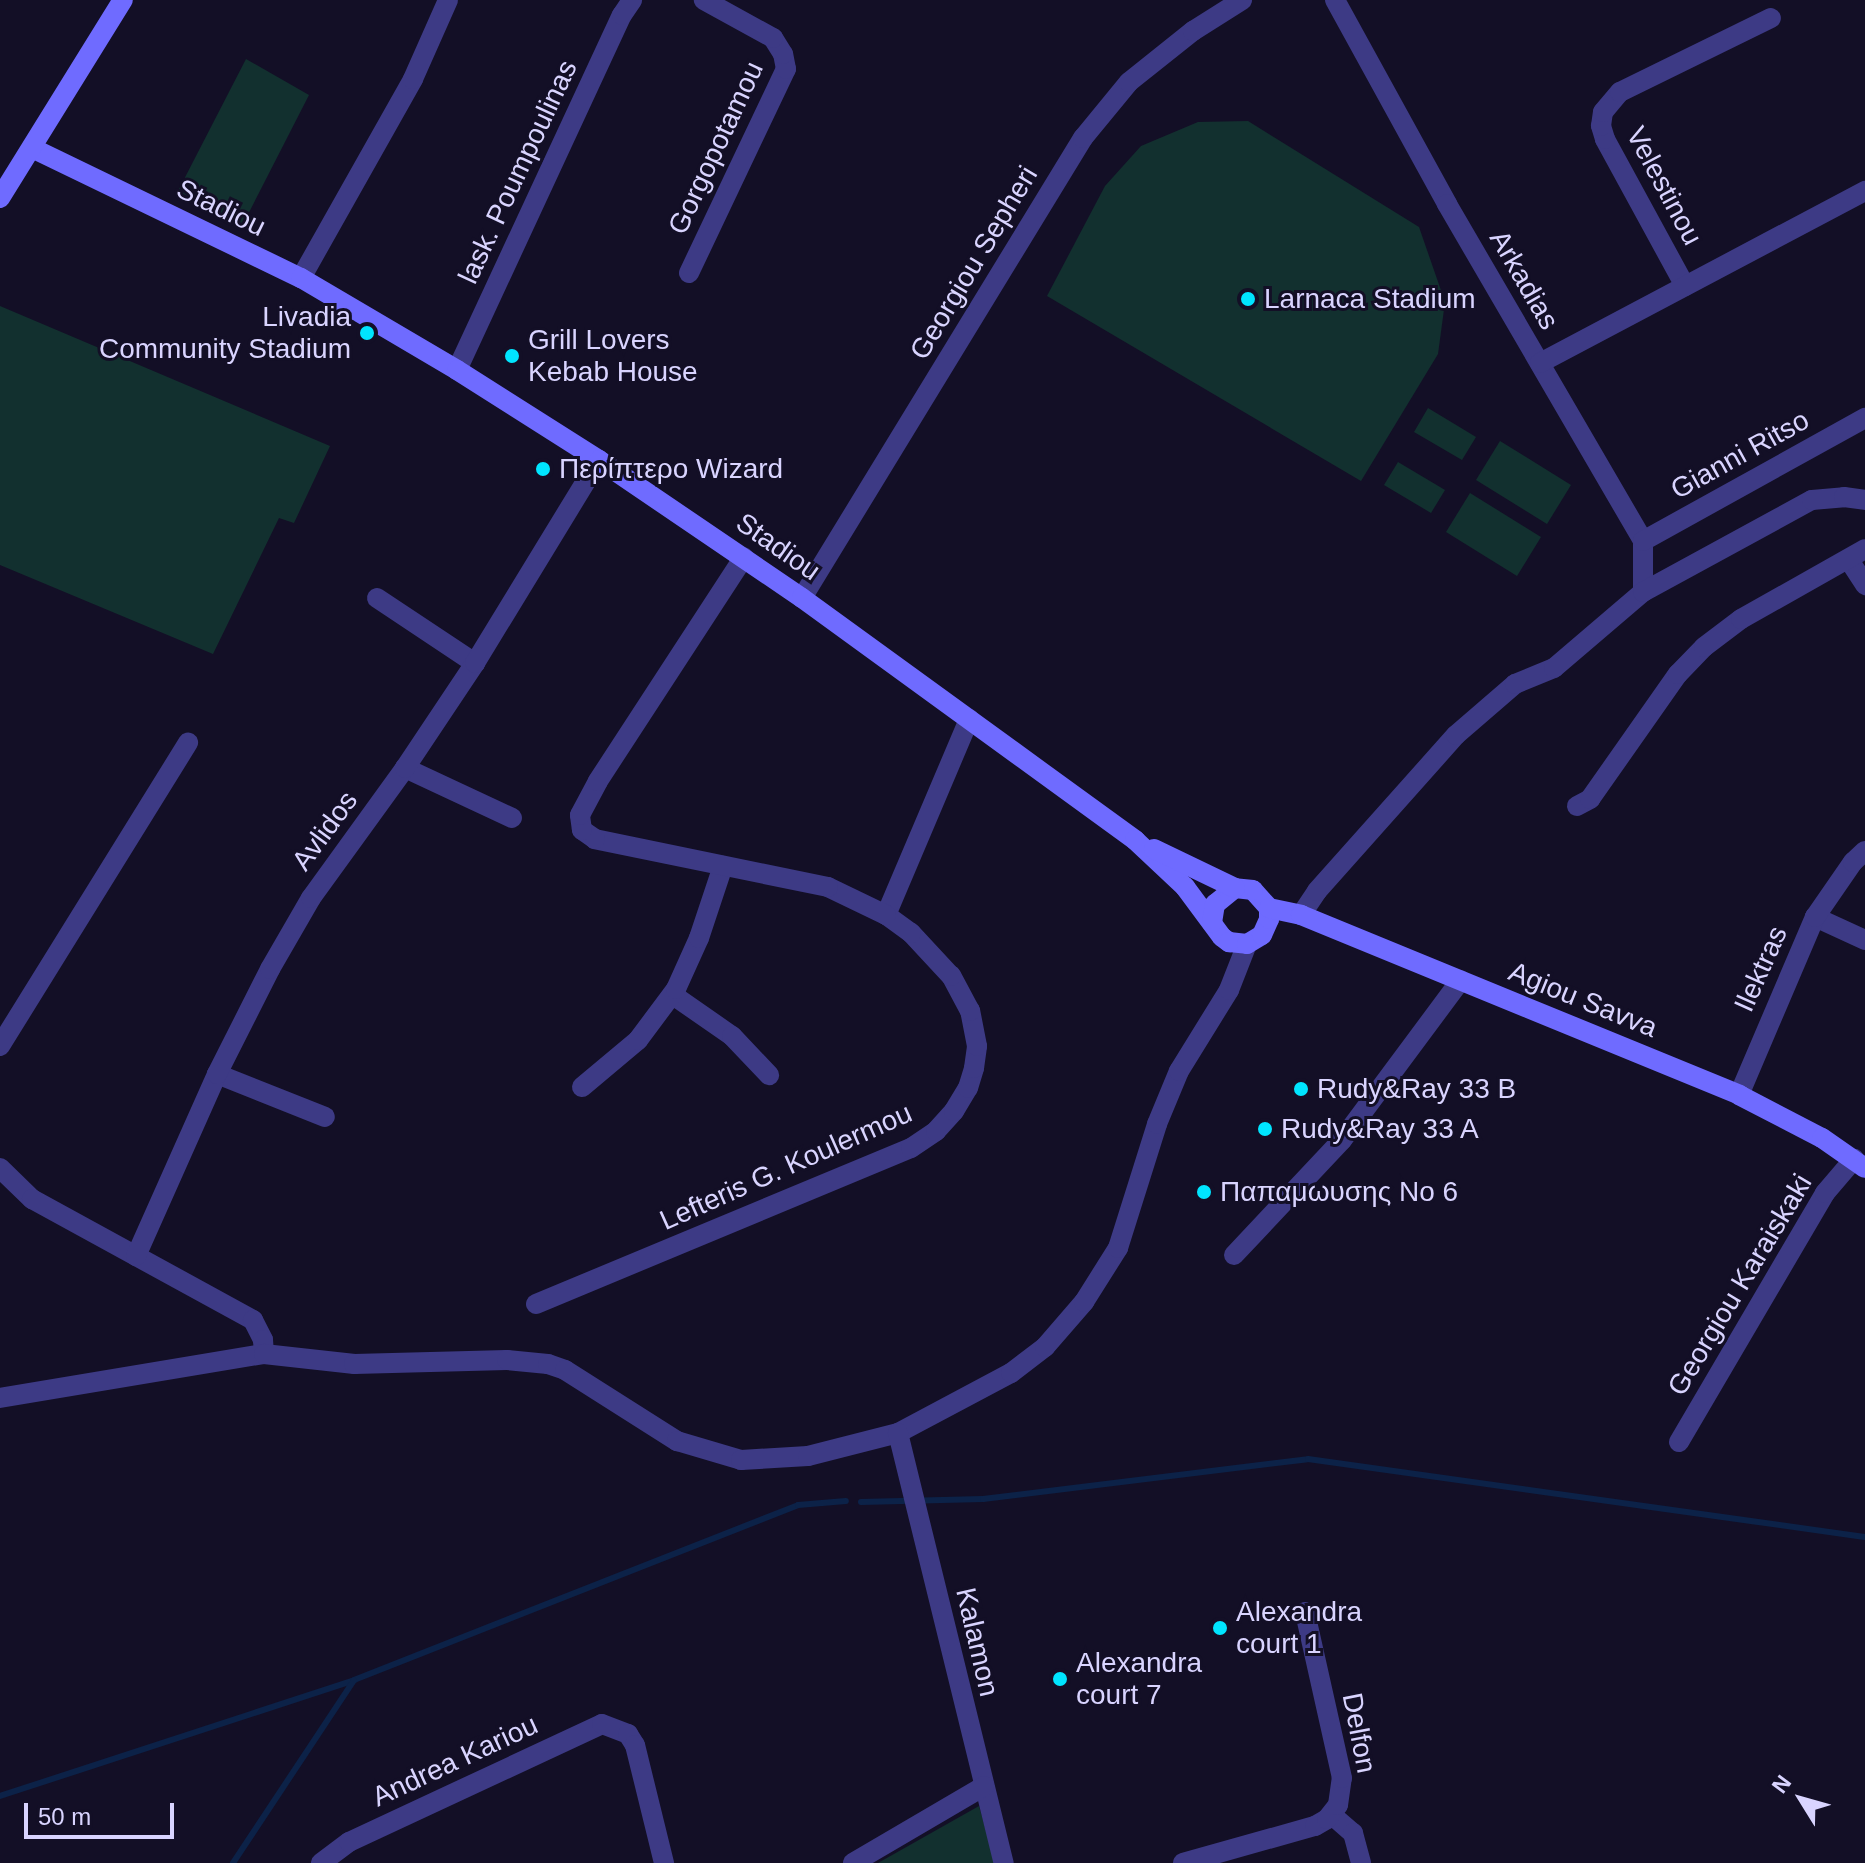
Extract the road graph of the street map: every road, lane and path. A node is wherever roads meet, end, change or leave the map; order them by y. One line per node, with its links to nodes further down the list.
1 (123, 0): 8 (street)
2 (448, 0): 12 (street)
3 (632, 0): 15 (street, lask. Poumpoulinas)
4 (704, 0): 11 (street, Gorgopotamou)
5 (1242, 0): 25 (street, Georgiou Sepheri)
6 (1335, 0): 14 (street, Arkadias)
7 (1771, 18): 13 (street, Velestinou)
8 (32, 148): 10 (street); 12 (street, Stadiou)
9 (1865, 191): 13 (street)
10 (0, 198)
11 (689, 273)
12 (301, 278): 15 (street, Stadiou)
13 (1685, 286): 14 (street)
14 (1540, 363): 19 (street, Arkadias)
15 (457, 370): 17 (street, Stadiou)
16 (1865, 418): 19 (street, Gianni Ritso)
17 (599, 460): 21 (street, Stadiou); 26 (street, Avlidos)
18 (1865, 500): 23 (street)
19 (1643, 541): 23 (street)
20 (1857, 554): 22 (street); 30 (street)
21 (744, 557): 25 (street, Stadiou); 34 (street, Lefteris G. Koulermou)
22 (1865, 585)
23 (1643, 592): 38 (street)
24 (377, 598): 26 (street)
25 (802, 598): 27 (street, Stadiou)
26 (475, 663): 29 (street, Avlidos)
27 (969, 719): 32 (street, Stadiou); 37 (street)
28 (188, 743): 45 (street)
29 (405, 768): 31 (street); 46 (street, Avlidos)
30 (1577, 806)
31 (512, 818)
32 (1135, 840): 35 (street, Stadiou); 40 (street, Stadiou)
33 (1865, 851): 39 (street)
34 (723, 866): 37 (street, Lefteris G. Koulermou); 44 (street)
35 (1235, 888): 36 (street); 40 (street)
36 (1269, 908): 38 (street, Agiou Savva); 42 (street)
37 (886, 915): 55 (street, Lefteris G. Koulermou)
38 (1301, 915): 43 (street, Agiou Savva)
39 (1815, 917): 41 (street, Ilektras); 49 (street, Ilektras)
40 (1212, 923): 42 (street)
41 (1865, 940)
42 (1247, 944): 58 (street)
43 (1461, 980): 49 (street, Agiou Savva); 53 (street)
44 (673, 995): 47 (street); 48 (street)
45 (0, 1046)
46 (217, 1074): 50 (street); 54 (street, Avlidos)
47 (769, 1075)
48 (582, 1087)
49 (1739, 1095): 51 (street, Agiou Savva)
50 (325, 1117)
51 (1859, 1163): 59 (street, Georgiou Karaiskaki)
52 (0, 1168): 54 (street)
53 (1234, 1255)
54 (136, 1256): 56 (street)
55 (536, 1304)
56 (264, 1354): 57 (street); 58 (street)
57 (0, 1398)
58 (898, 1433): 61 (street, Kalamon)
59 (1679, 1442)
60 (1305, 1612): 62 (street, Delfon)
61 (984, 1786): 65 (street); 66 (street, Kalamon)
62 (1332, 1815): 67 (street); 68 (street)
63 (321, 1863): 64 (street, Andrea Kariou)
64 (664, 1863)
65 (853, 1863)
66 (1004, 1863)
67 (1183, 1863)
68 (1361, 1863)

